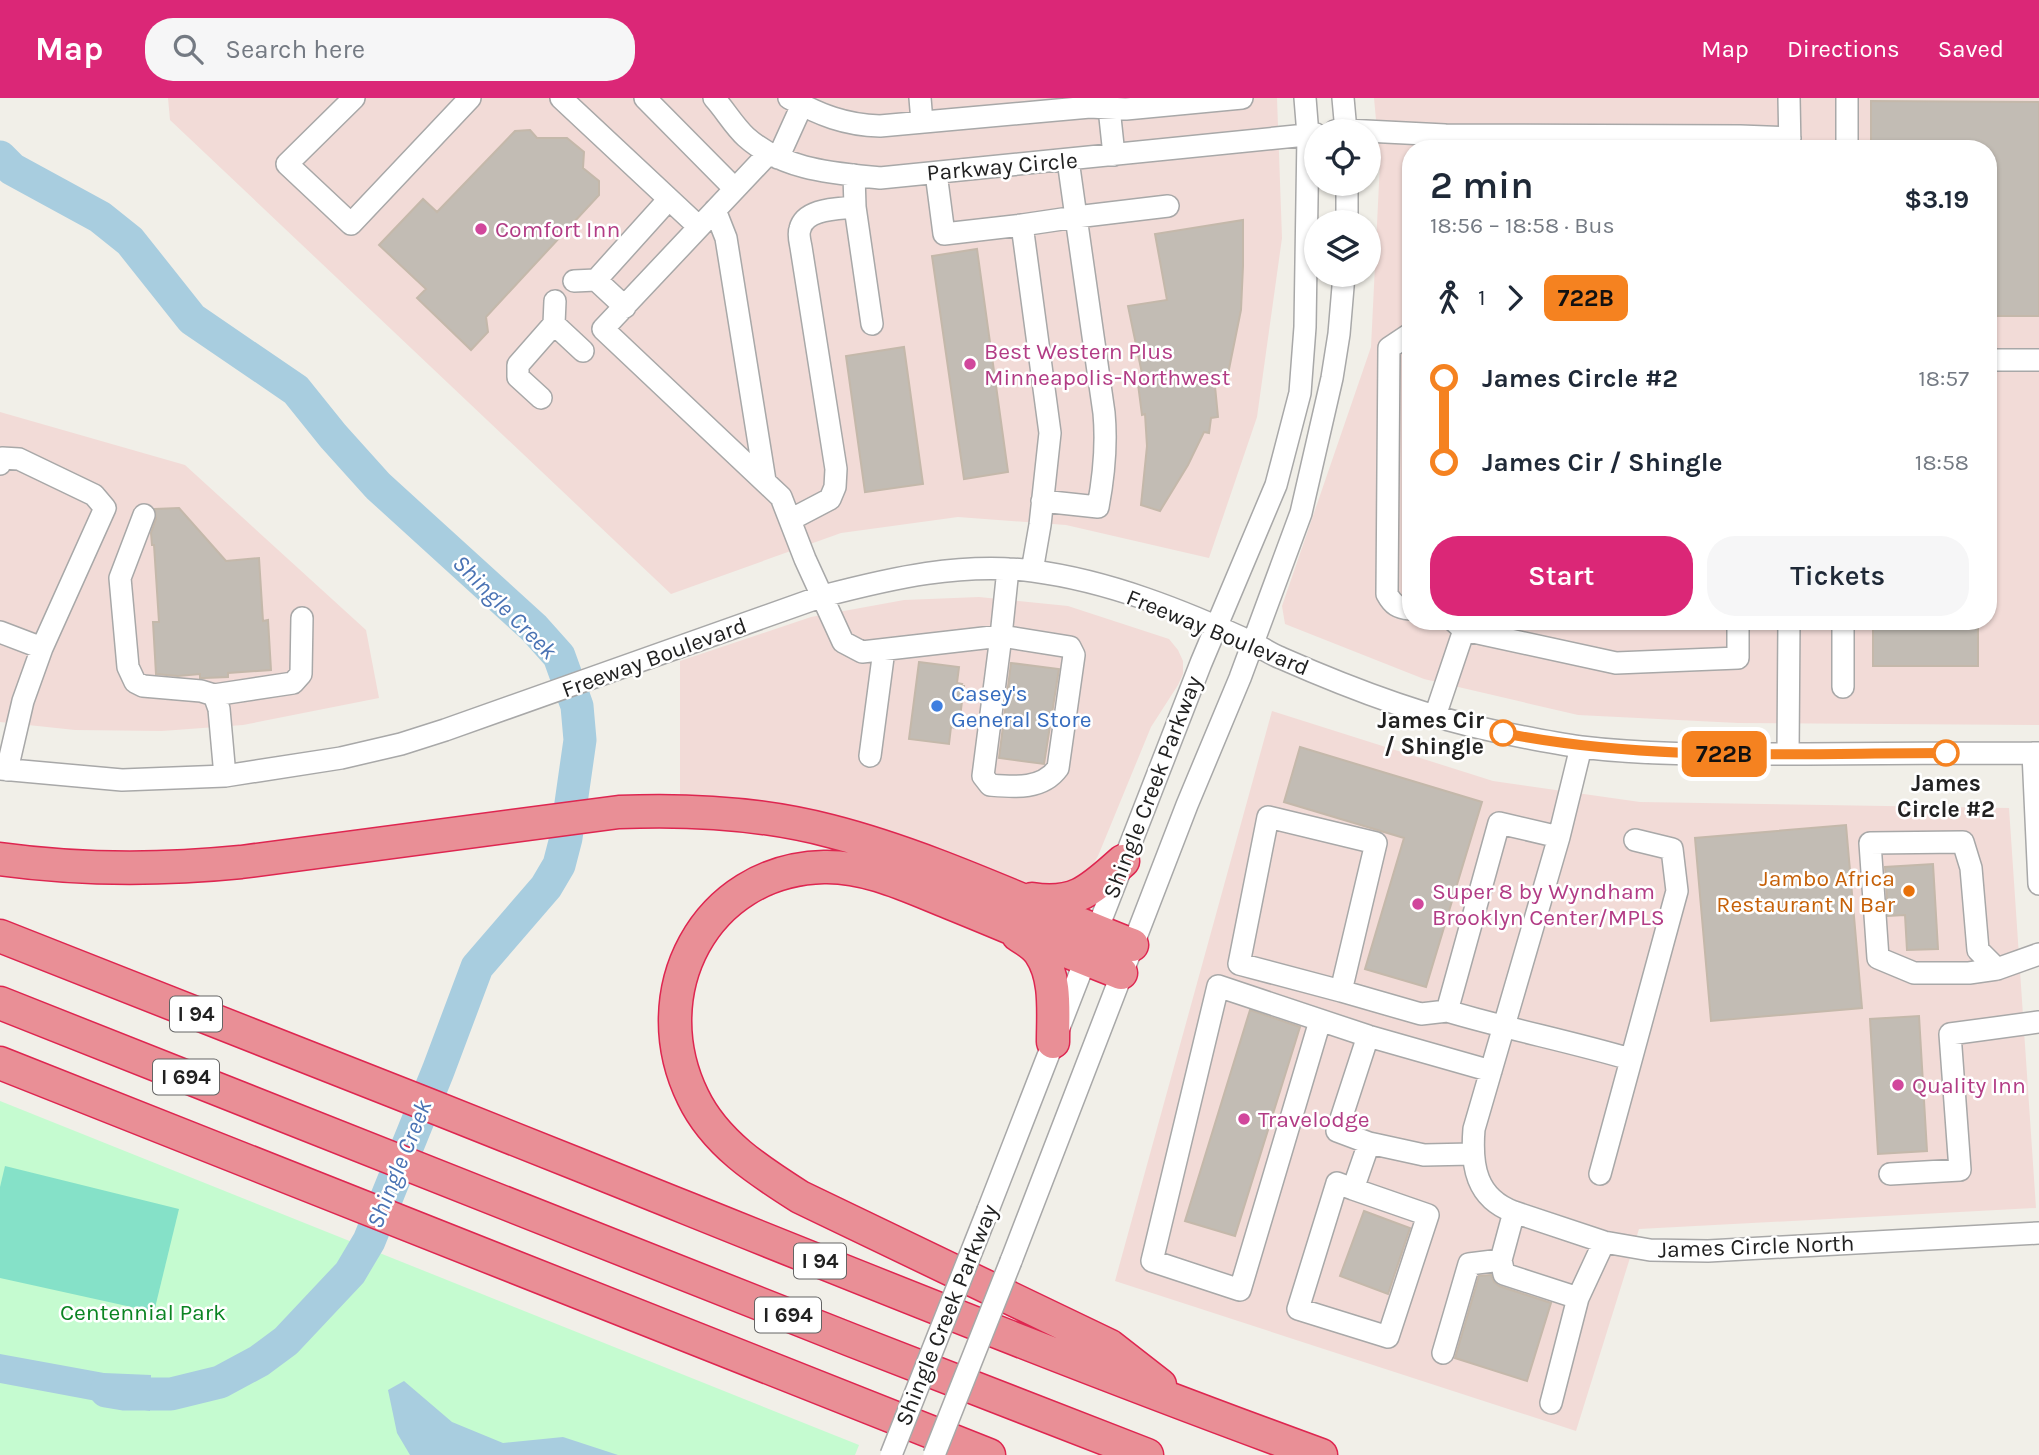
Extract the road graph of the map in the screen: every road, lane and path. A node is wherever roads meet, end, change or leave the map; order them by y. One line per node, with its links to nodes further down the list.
1 (354, 98): 2 (street)
2 (470, 98)
3 (561, 98): 29 (street)
4 (645, 98): 27 (street)
5 (715, 98): 23 (street, Parkway Circle)
6 (920, 98): 16 (street)
7 (1242, 98): 13 (street)
8 (1305, 98): 14 (street, Shingle Creek Parkway)
9 (1343, 98): 15 (street)
10 (1790, 98): 20 (street)
11 (1847, 98): 21 (street)
12 (796, 102): 16 (street); 23 (street)
13 (1109, 108): 16 (street); 22 (street)
14 (1309, 119)
15 (1342, 119)
16 (922, 122)
17 (1304, 135): 22 (street, Parkway Circle)
18 (1381, 135): 19 (street)
19 (1426, 140)
20 (1790, 140)
21 (1847, 140)
22 (1114, 155): 24 (street, Parkway Circle)
23 (774, 156): 26 (street, Parkway Circle); 27 (street)
24 (1068, 160): 25 (street, Parkway Circle); 33 (street)
25 (936, 173): 26 (street, Parkway Circle); 34 (street)
26 (854, 175): 31 (street)
27 (735, 189): 32 (street)
28 (1310, 196): 58 (street, Shingle Creek Parkway)
29 (669, 199): 35 (street); 36 (street)
30 (1168, 206): 33 (street)
31 (855, 207): 42 (street); 52 (street)
32 (715, 210): 35 (street); 49 (street)
33 (1076, 217): 34 (street); 50 (street)
34 (1022, 225): 50 (street)
35 (699, 227): 40 (street)
36 (596, 280): 37 (street); 40 (street)
37 (574, 281)
38 (1343, 287): 66 (street, Shingle Creek Parkway)
39 (555, 302): 41 (street)
40 (625, 306): 49 (street)
41 (554, 324): 44 (street); 47 (street)
42 (872, 324)
43 (1402, 339): 56 (street)
44 (583, 351)
45 (1997, 360): 46 (street)
46 (2039, 360)
47 (541, 398)
48 (0, 464): 67 (street)
49 (765, 481): 52 (street)
50 (1042, 501): 54 (street)
51 (144, 514): 70 (street)
52 (790, 520): 55 (street)
53 (1007, 569): 54 (street, Freeway Boulevard); 55 (street, Freeway Boulevard); 65 (street)
54 (1032, 571): 58 (street, Freeway Boulevard)
55 (823, 596): 68 (street); 77 (street, Freeway Boulevard)
56 (1402, 608)
57 (302, 618): 70 (street)
58 (1216, 628): 66 (street, Freeway Boulevard); 81 (street, Shingle Creek Parkway)
59 (1458, 630): 71 (street)
60 (1476, 630): 61 (street)
61 (1738, 630)
62 (1789, 630): 74 (street)
63 (1843, 630): 69 (street)
64 (0, 632): 67 (street)
65 (1001, 636): 65 (street); 68 (street)
66 (1253, 643): 71 (street, Freeway Boulevard); 87 (street, Shingle Creek Parkway)
67 (42, 649): 76 (street)
68 (884, 650): 75 (street)
69 (1843, 687)
70 (214, 695): 77 (street)
71 (1435, 716): 72 (street, Freeway Boulevard)
72 (1581, 747): 74 (street, Freeway Boulevard); 78 (street, James Circle North)
73 (2036, 753): 74 (street, Freeway Boulevard); 82 (street)
74 (1788, 754)
75 (870, 755)
76 (4, 769): 77 (street, Freeway Boulevard)
77 (225, 776)
78 (1559, 836): 91 (street); 94 (street, James Circle North)
79 (1635, 840): 97 (street)
80 (0, 859): 83 (highway)
81 (1124, 861): 83 (highway); 85 (street, Shingle Creek Parkway)
82 (2039, 884)
83 (1005, 909): 85 (highway); 96 (highway); 112 (highway)
84 (0, 936): 112 (highway, I 94)
85 (1091, 945): 87 (highway); 96 (street, Shingle Creek Parkway)
86 (2039, 954): 88 (street)
87 (1127, 959): 115 (street, Shingle Creek Parkway, bridge)
88 (1997, 969): 88 (street)
89 (1341, 991): 89 (street); 91 (street)
90 (0, 1003): 117 (highway, I 694)
91 (1447, 1010): 94 (street)
92 (1320, 1021): 92 (street); 95 (street)
93 (2039, 1022): 103 (street)
94 (1505, 1028): 97 (street); 99 (street, James Circle North)
95 (1368, 1037): 99 (street); 100 (street)
96 (1053, 1041): 114 (street, Shingle Creek Parkway, bridge)
97 (1630, 1059): 102 (street)
98 (0, 1063): 113 (highway)
99 (1491, 1071): 101 (street, James Circle North)
100 (1369, 1143): 101 (street); 104 (street)
101 (1472, 1154): 105 (street, James Circle North)
102 (1600, 1174)
103 (1890, 1174)
104 (1353, 1189): 104 (street)
105 (1514, 1212): 107 (street, James Circle North); 108 (street)
106 (2039, 1233): 107 (street, James Circle North)
107 (1604, 1242): 109 (street)
108 (1501, 1260): 109 (street); 110 (street)
109 (1578, 1298): 111 (street)
110 (1443, 1353)
111 (1551, 1403)
112 (1189, 1407): 118 (highway, I 94)
113 (892, 1417): 115 (highway); 116 (highway)
114 (891, 1455)
115 (934, 1455)
116 (989, 1455)
117 (1147, 1455)
118 (1321, 1455)

